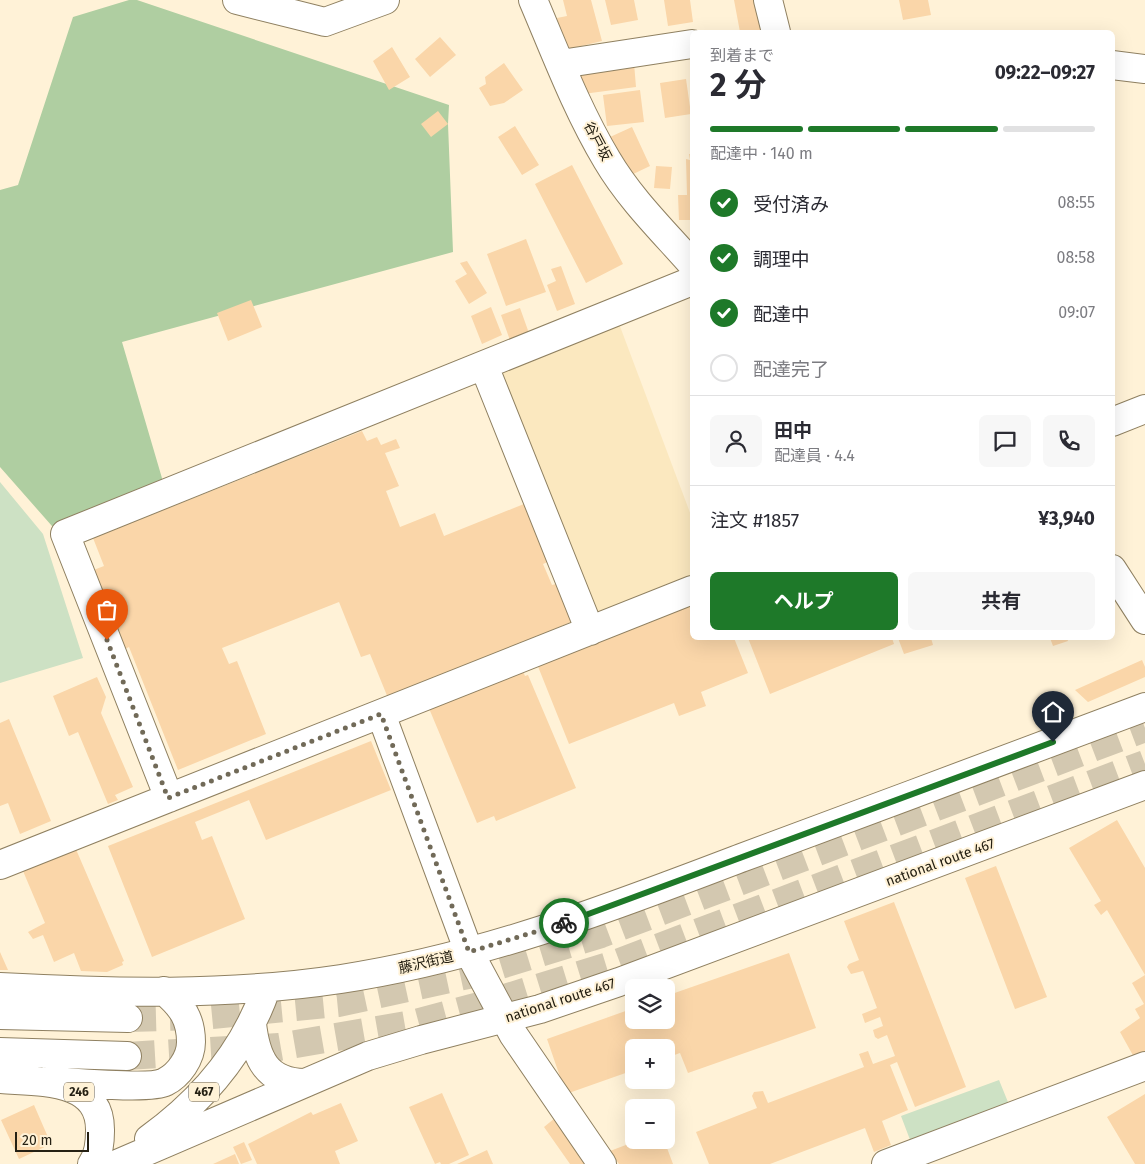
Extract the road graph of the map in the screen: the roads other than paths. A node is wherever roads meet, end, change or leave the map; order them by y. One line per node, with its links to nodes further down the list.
1 (237, 0): 2 (main road)
2 (385, 0)
3 (533, 0): 7 (main road, 谷戸坂)
4 (768, 0): 5 (main road)
5 (776, 30)
6 (690, 44): 7 (main road)
7 (561, 64): 10 (main road, 谷戸坂)
8 (1115, 65): 9 (main road)
9 (1145, 68)
10 (690, 262)
11 (690, 282): 12 (main road)
12 (484, 366): 18 (main road); 22 (main road)
13 (1145, 409): 14 (main road)
14 (1115, 421)
15 (1115, 574): 17 (main road)
16 (690, 591): 18 (main road)
17 (1145, 620)
18 (590, 631): 20 (main road)
19 (1145, 707): 24 (main road, 藤沢街道)
20 (381, 714): 22 (main road); 24 (main road)
21 (1145, 785): 30 (main road, national route 467 / 467)
22 (168, 798): 23 (main road)
23 (0, 865)
24 (469, 952): 26 (main road, 藤沢街道); 30 (main road)
25 (0, 987): 27 (main road, 藤沢街道)
26 (266, 989): 27 (main road, 藤沢街道); 31 (main road, 467)
27 (164, 992): 36 (main road)
28 (0, 1014): 29 (main road)
29 (128, 1018)
30 (505, 1019): 37 (main road, national route 467 / 467); 41 (main road)
31 (252, 1024): 37 (main road); 39 (main road, 467)
32 (0, 1052): 33 (main road)
33 (127, 1056)
34 (1145, 1066): 42 (main road)
35 (0, 1079): 36 (main road, 246)
36 (47, 1081): 38 (main road, 246)
37 (304, 1083): 40 (main road, national route 467 / 467)
38 (92, 1164)
39 (108, 1164)
40 (117, 1164)
41 (602, 1164)
42 (886, 1164)

